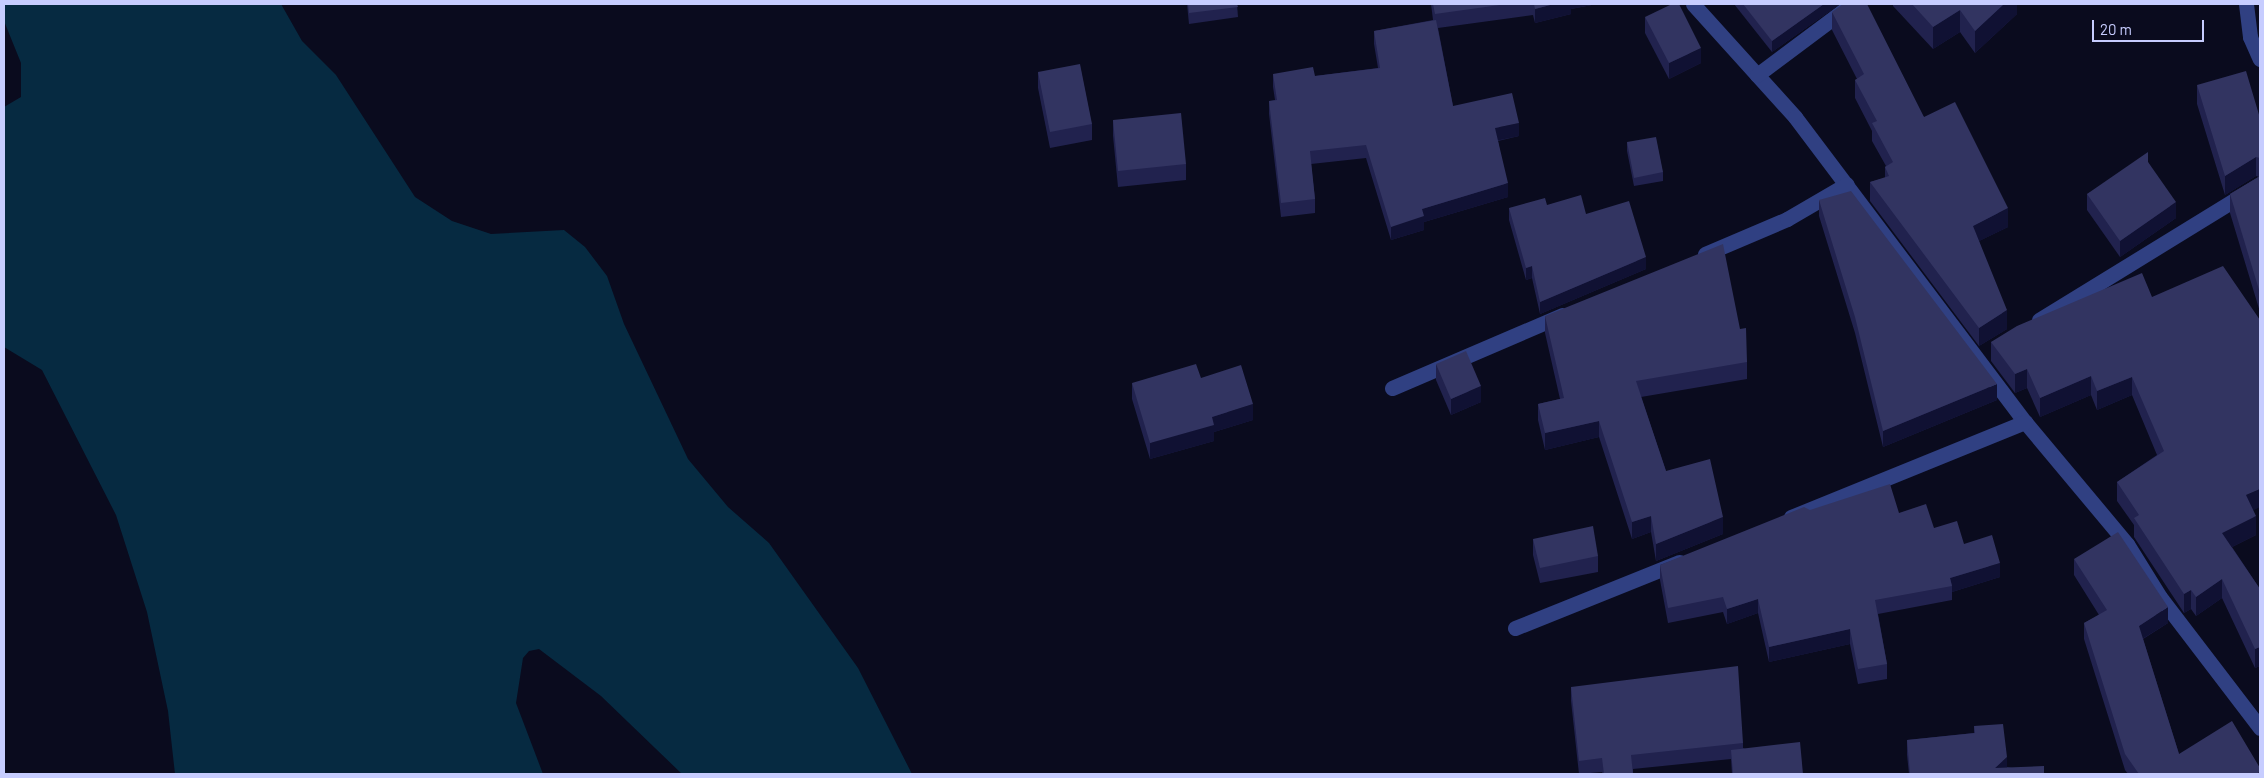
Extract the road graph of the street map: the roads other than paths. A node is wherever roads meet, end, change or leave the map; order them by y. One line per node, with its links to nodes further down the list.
1 (1693, 4): 5 (street)
2 (1852, 4): 5 (street)
3 (2246, 4): 4 (street)
4 (2260, 59)
5 (1757, 75): 6 (street)
6 (1847, 184): 8 (street); 12 (street)
7 (2260, 184): 10 (street)
8 (1688, 261)
9 (1580, 307): 13 (street)
10 (2028, 327)
11 (1995, 347): 12 (street)
12 (1978, 358): 14 (street)
13 (1392, 388)
14 (2025, 422): 15 (street); 18 (street)
15 (1773, 524)
16 (1690, 558): 17 (street)
17 (1514, 628)
18 (2260, 728)

